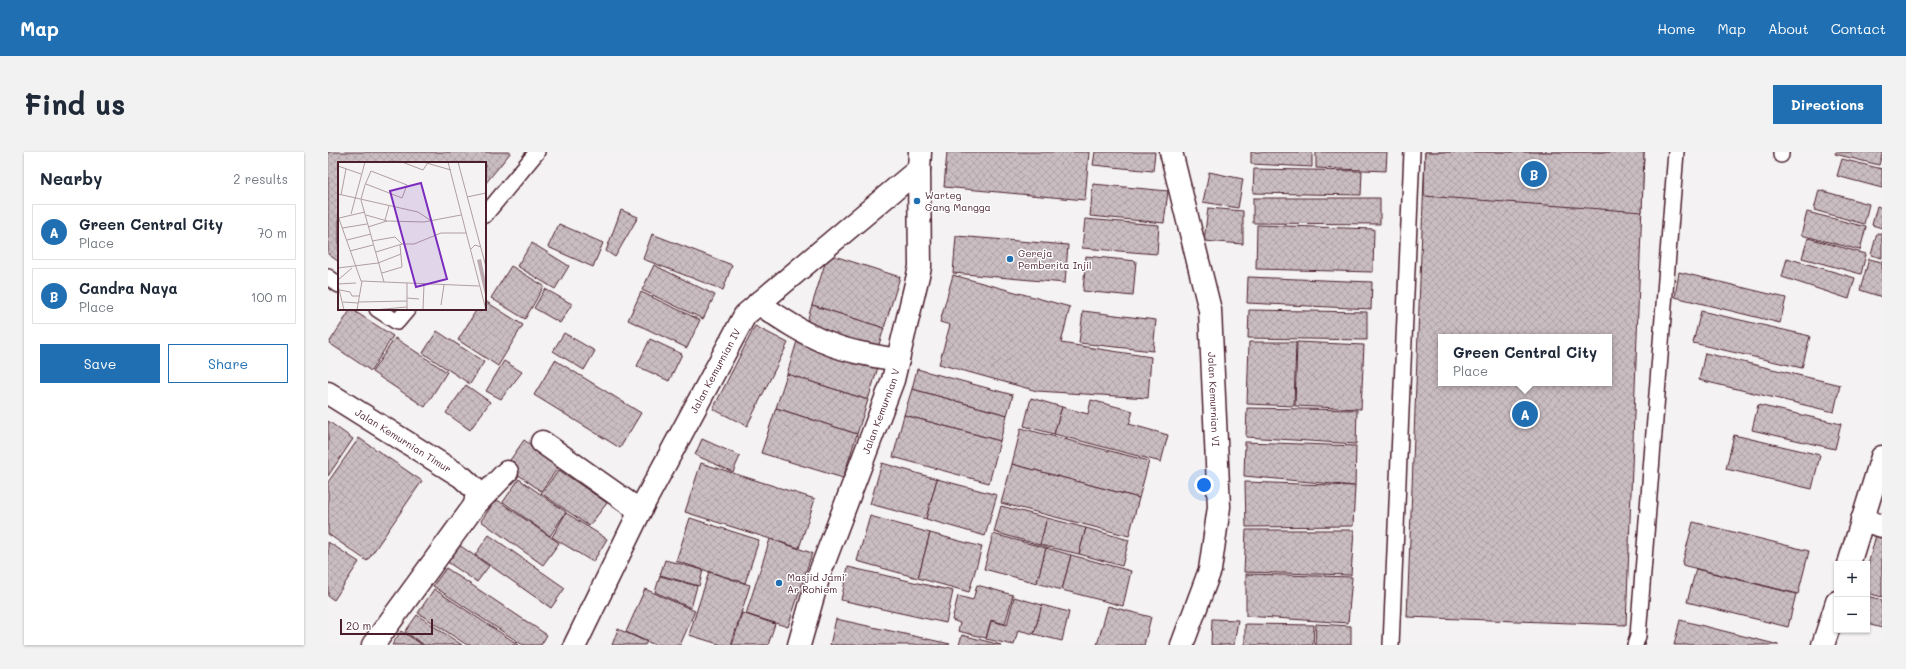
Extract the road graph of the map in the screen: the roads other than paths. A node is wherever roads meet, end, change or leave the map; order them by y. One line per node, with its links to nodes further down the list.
1 (537, 152): 6 (lane)
2 (1170, 152): 25 (street, Jalan Kemurnian VI)
3 (1412, 152): 26 (lane)
4 (1676, 152): 27 (lane)
5 (919, 161): 9 (street, Jalan Kemurnian IV); 12 (street, Jalan Kemurnian V)
6 (486, 214)
7 (328, 278): 8 (lane)
8 (338, 284)
9 (758, 303): 12 (street); 18 (street, Jalan Kemurnian IV)
10 (378, 310): 11 (lane)
11 (407, 310)
12 (898, 360): 24 (street, Jalan Kemurnian V)
13 (328, 393): 17 (street, Jalan Kemurnian Timur)
14 (542, 442): 18 (street)
15 (1882, 457): 19 (street)
16 (507, 472): 17 (street)
17 (476, 498): 22 (street)
18 (640, 511): 23 (street, Jalan Kemurnian IV)
19 (1872, 523): 20 (street)
20 (1851, 561)
21 (1834, 611): 28 (street)
22 (373, 645)
23 (575, 645)
24 (800, 645)
25 (1182, 645)
26 (1391, 645)
27 (1635, 645)
28 (1823, 645)

